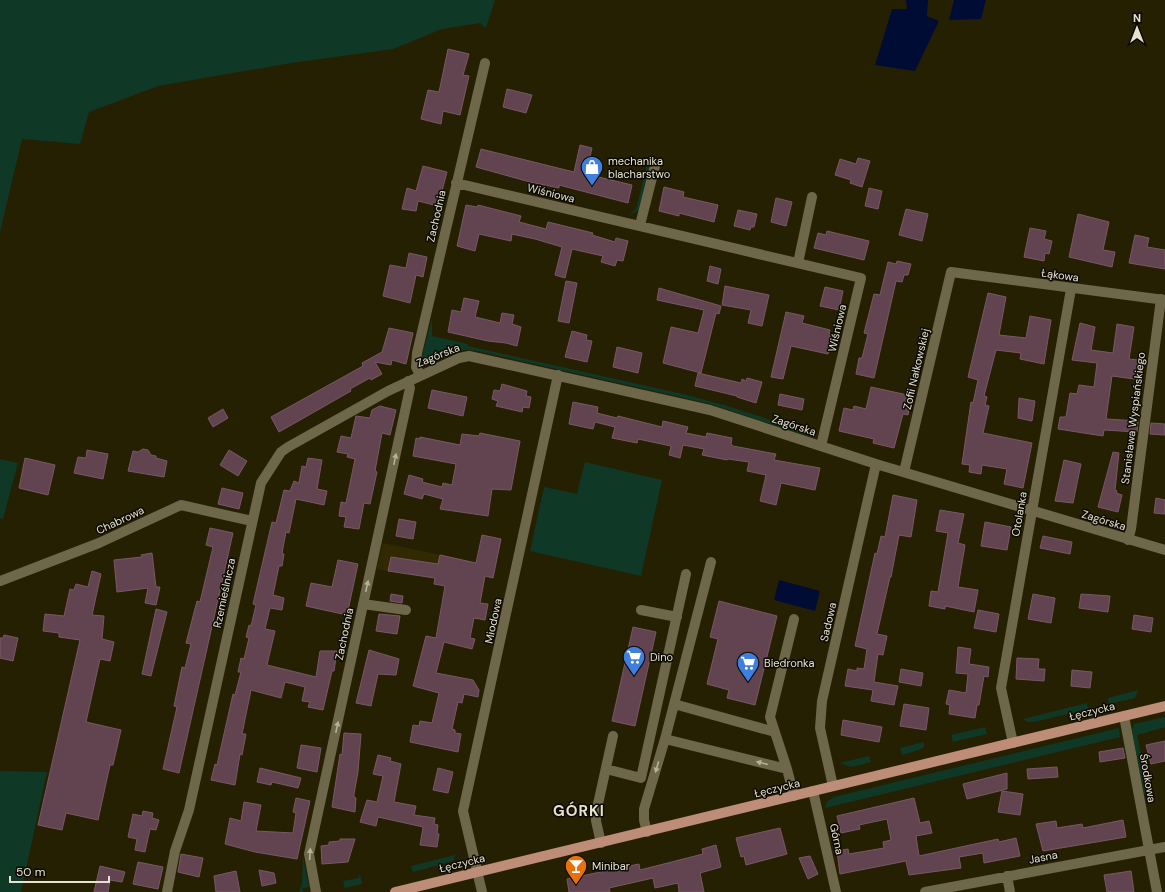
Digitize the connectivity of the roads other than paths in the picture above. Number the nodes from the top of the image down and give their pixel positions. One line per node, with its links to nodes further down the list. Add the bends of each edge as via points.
1 (485, 63): 3 (street, Zachodnia)
2 (655, 166): 5 (street)
3 (456, 183): 5 (street, Wiśniowa); 11 (street, Zachodnia, via 417,353)
4 (812, 197): 6 (street)
5 (640, 226): 6 (street, Wiśniowa)
6 (798, 263): 12 (street, Wiśniowa, via 861,278)
7 (952, 272): 8 (street, Łąkowa); 14 (street, Zofii Nałkowskiej)
8 (1072, 289): 9 (street, Łąkowa); 15 (street, Otolanka)
9 (1163, 299): 17 (street, Stanisława Wyspiańskiego)
10 (558, 375): 11 (street, Zagórska, via 470,356 459,358); 12 (street, Zagórska, via 710,410); 43 (street, Miodowa, via 463,811)
11 (414, 378): 16 (street, Rzemieślnicza, via 281,452 261,483); 22 (street, Zachodnia, one-way to 11)
12 (821, 446): 13 (street, Zagórska)
13 (876, 464): 14 (street, Zagórska); 36 (street, Sadowa, via 822,701 820,728)
14 (904, 472): 15 (street, Zagórska)
15 (1032, 511): 17 (street, Zagórska); 33 (street, Otolanka, via 1001,688)
16 (252, 521): 21 (street, Chabrowa, via 181,505 100,543); 45 (street, Rzemieślnicza, via 189,810 175,851)
17 (1128, 540): 18 (street, Zagórska)
18 (1165, 550)
19 (711, 562): 27 (street)
20 (686, 574): 25 (street)
21 (0, 581)
22 (363, 604): 23 (street); 46 (street, Zachodnia, one-way to 22, via 309,854)
23 (406, 610)
24 (641, 610): 25 (street)
25 (677, 617): 34 (street, via 641,778)
26 (794, 620): 30 (street, via 770,717)
27 (674, 704): 30 (street); 32 (street)
28 (1165, 706): 29 (main road, Łęczycka)
29 (1124, 716): 33 (main road, Łęczycka); 42 (street, Środkowa)
30 (775, 732): 35 (street)
31 (613, 736): 34 (street)
32 (665, 739): 35 (street, one-way to 32); 39 (street, one-way to 39, via 644,809)
33 (1013, 743): 36 (main road, Łęczycka)
34 (606, 770): 40 (street, via 596,813)
35 (788, 770): 38 (street)
36 (833, 786): 37 (main road, Łęczycka)
37 (813, 791): 38 (main road, Łęczycka); 49 (street, Górna)
38 (794, 796): 39 (main road, Łęczycka)
39 (647, 832): 40 (main road, Łęczycka)
40 (601, 843): 43 (main road, Łęczycka)
41 (1165, 847): 42 (street, Jasna)
42 (1149, 850): 44 (street, Jasna); 52 (street, Środkowa)
43 (477, 872): 47 (main road, Łęczycka); 48 (street, Miodowa)
44 (1007, 876): 50 (street, Jasna); 51 (street)
45 (167, 892)
46 (316, 892)
47 (395, 892)
48 (482, 892)
49 (836, 892)
50 (925, 892)
51 (1010, 892)
52 (1157, 892)

